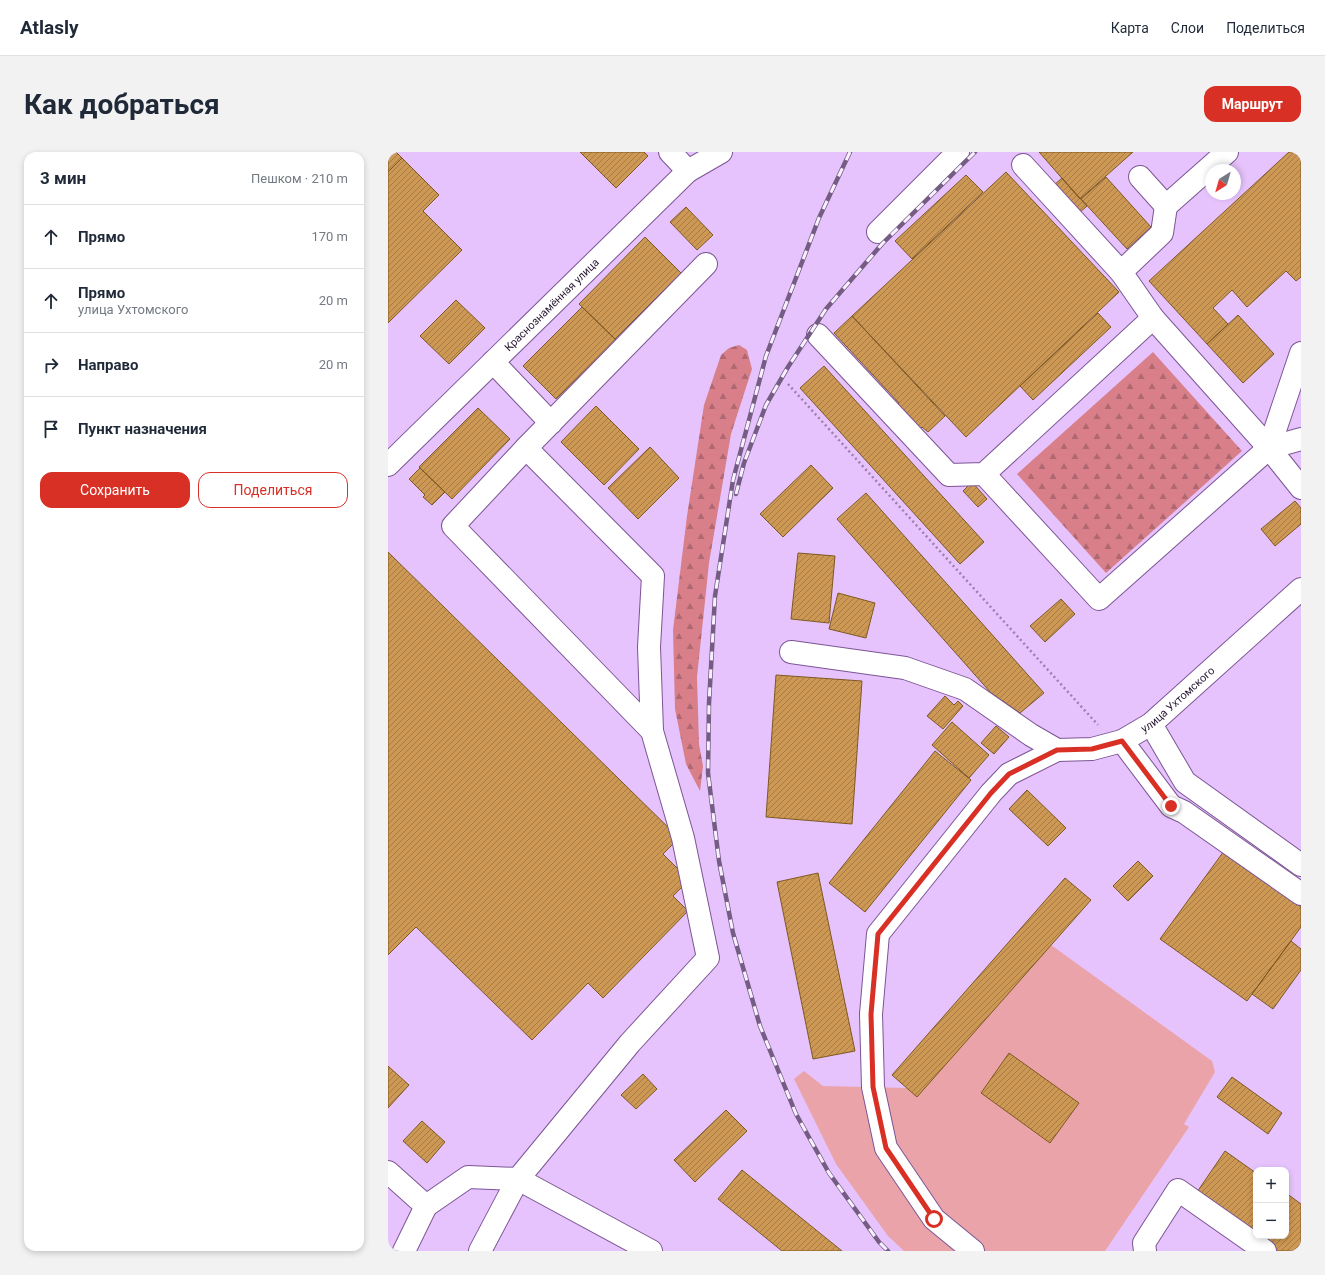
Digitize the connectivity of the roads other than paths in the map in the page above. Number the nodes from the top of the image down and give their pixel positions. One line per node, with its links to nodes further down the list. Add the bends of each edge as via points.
1 (670, 152): 6 (street)
2 (721, 152): 6 (street, Краснознамённая улица)
3 (958, 152): 9 (street)
4 (1227, 152): 8 (street)
5 (1023, 166): 11 (street)
6 (688, 171): 15 (street, Краснознамённая улица)
7 (1140, 177): 8 (street)
8 (1166, 206): 11 (street, via 1162,233)
9 (878, 232)
10 (706, 264): 16 (street)
11 (1121, 272): 12 (street)
12 (1153, 318): 19 (street); 21 (street)
13 (818, 335): 21 (street, via 949,475)
14 (1301, 353): 19 (street)
15 (493, 362): 16 (street); 20 (street, Краснознамённая улица)
16 (551, 423): 18 (street)
17 (1301, 439): 19 (street)
18 (526, 448): 26 (street, via 653,576 649,647); 26 (street, via 453,526)
19 (1269, 448): 21 (street, via 1099,599); 22 (street)
20 (388, 466)
21 (984, 474)
22 (1301, 488)
23 (1301, 588): 25 (street, улица Ухтомского)
24 (792, 652): 28 (street, via 905,668 965,689)
25 (1151, 724): 27 (street, улица Ухтомского); 29 (street, via 1185,782)
26 (652, 731): 32 (street, via 683,838 708,958 630,1043)
27 (1118, 742): 28 (street, улица Ухтомского, via 1092,749); 30 (street, via 1171,806 1184,812)
28 (1057, 750): 37 (street, via 1009,774 878,934 871,1014 873,1087 886,1148 934,1219)
29 (1301, 865)
30 (1301, 894)
31 (388, 1172): 33 (street)
32 (518, 1179): 33 (street, via 468,1177); 35 (street); 36 (street)
33 (426, 1206): 34 (street)
34 (404, 1251)
35 (480, 1251)
36 (651, 1251)
37 (973, 1251)
38 (1145, 1251): 39 (street, via 1144,1243 1178,1190)
39 (1265, 1251)

